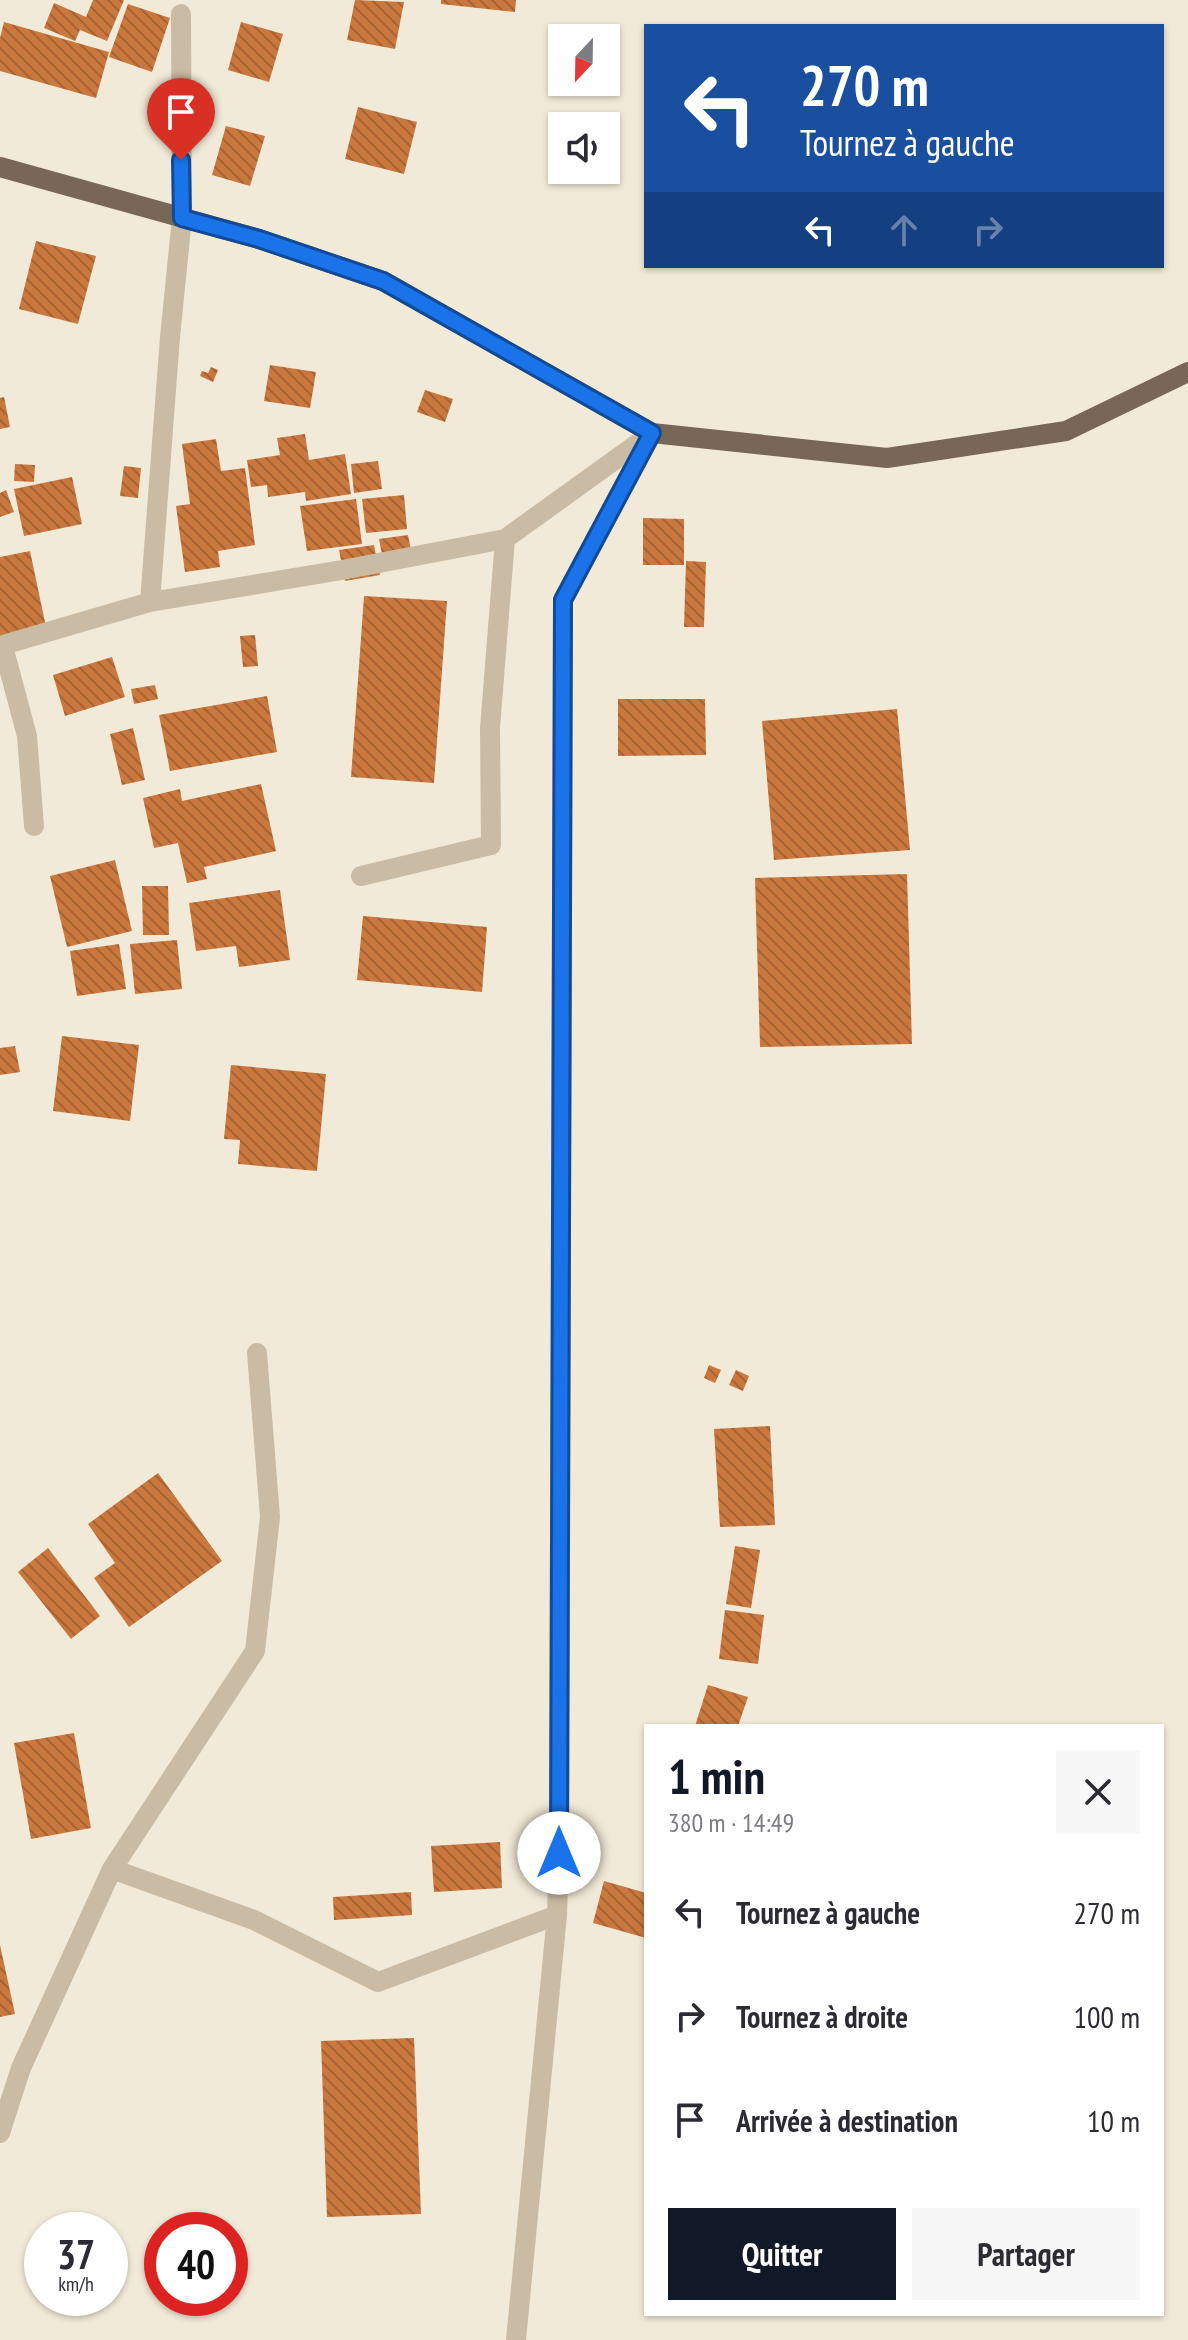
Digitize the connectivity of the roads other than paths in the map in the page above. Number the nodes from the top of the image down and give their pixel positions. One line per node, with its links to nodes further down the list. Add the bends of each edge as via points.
1 (181, 14): 3 (street)
2 (0, 167): 3 (main road)
3 (182, 218): 5 (main road, via 383,281); 7 (street)
4 (1188, 372): 5 (main road, via 1066,431 887,458)
5 (652, 433): 6 (street); 13 (street, via 563,600)
6 (505, 539): 7 (street); 10 (street, via 490,728 491,845)
7 (150, 602): 8 (street)
8 (2, 646): 9 (street, via 27,736)
9 (34, 826)
10 (361, 876)
11 (257, 1353): 12 (street, via 270,1517 255,1651)
12 (112, 1869): 13 (street, via 254,1920 378,1982); 14 (street, via 21,2068)
13 (557, 1915): 15 (street)
14 (0, 2133)
15 (516, 2340)

